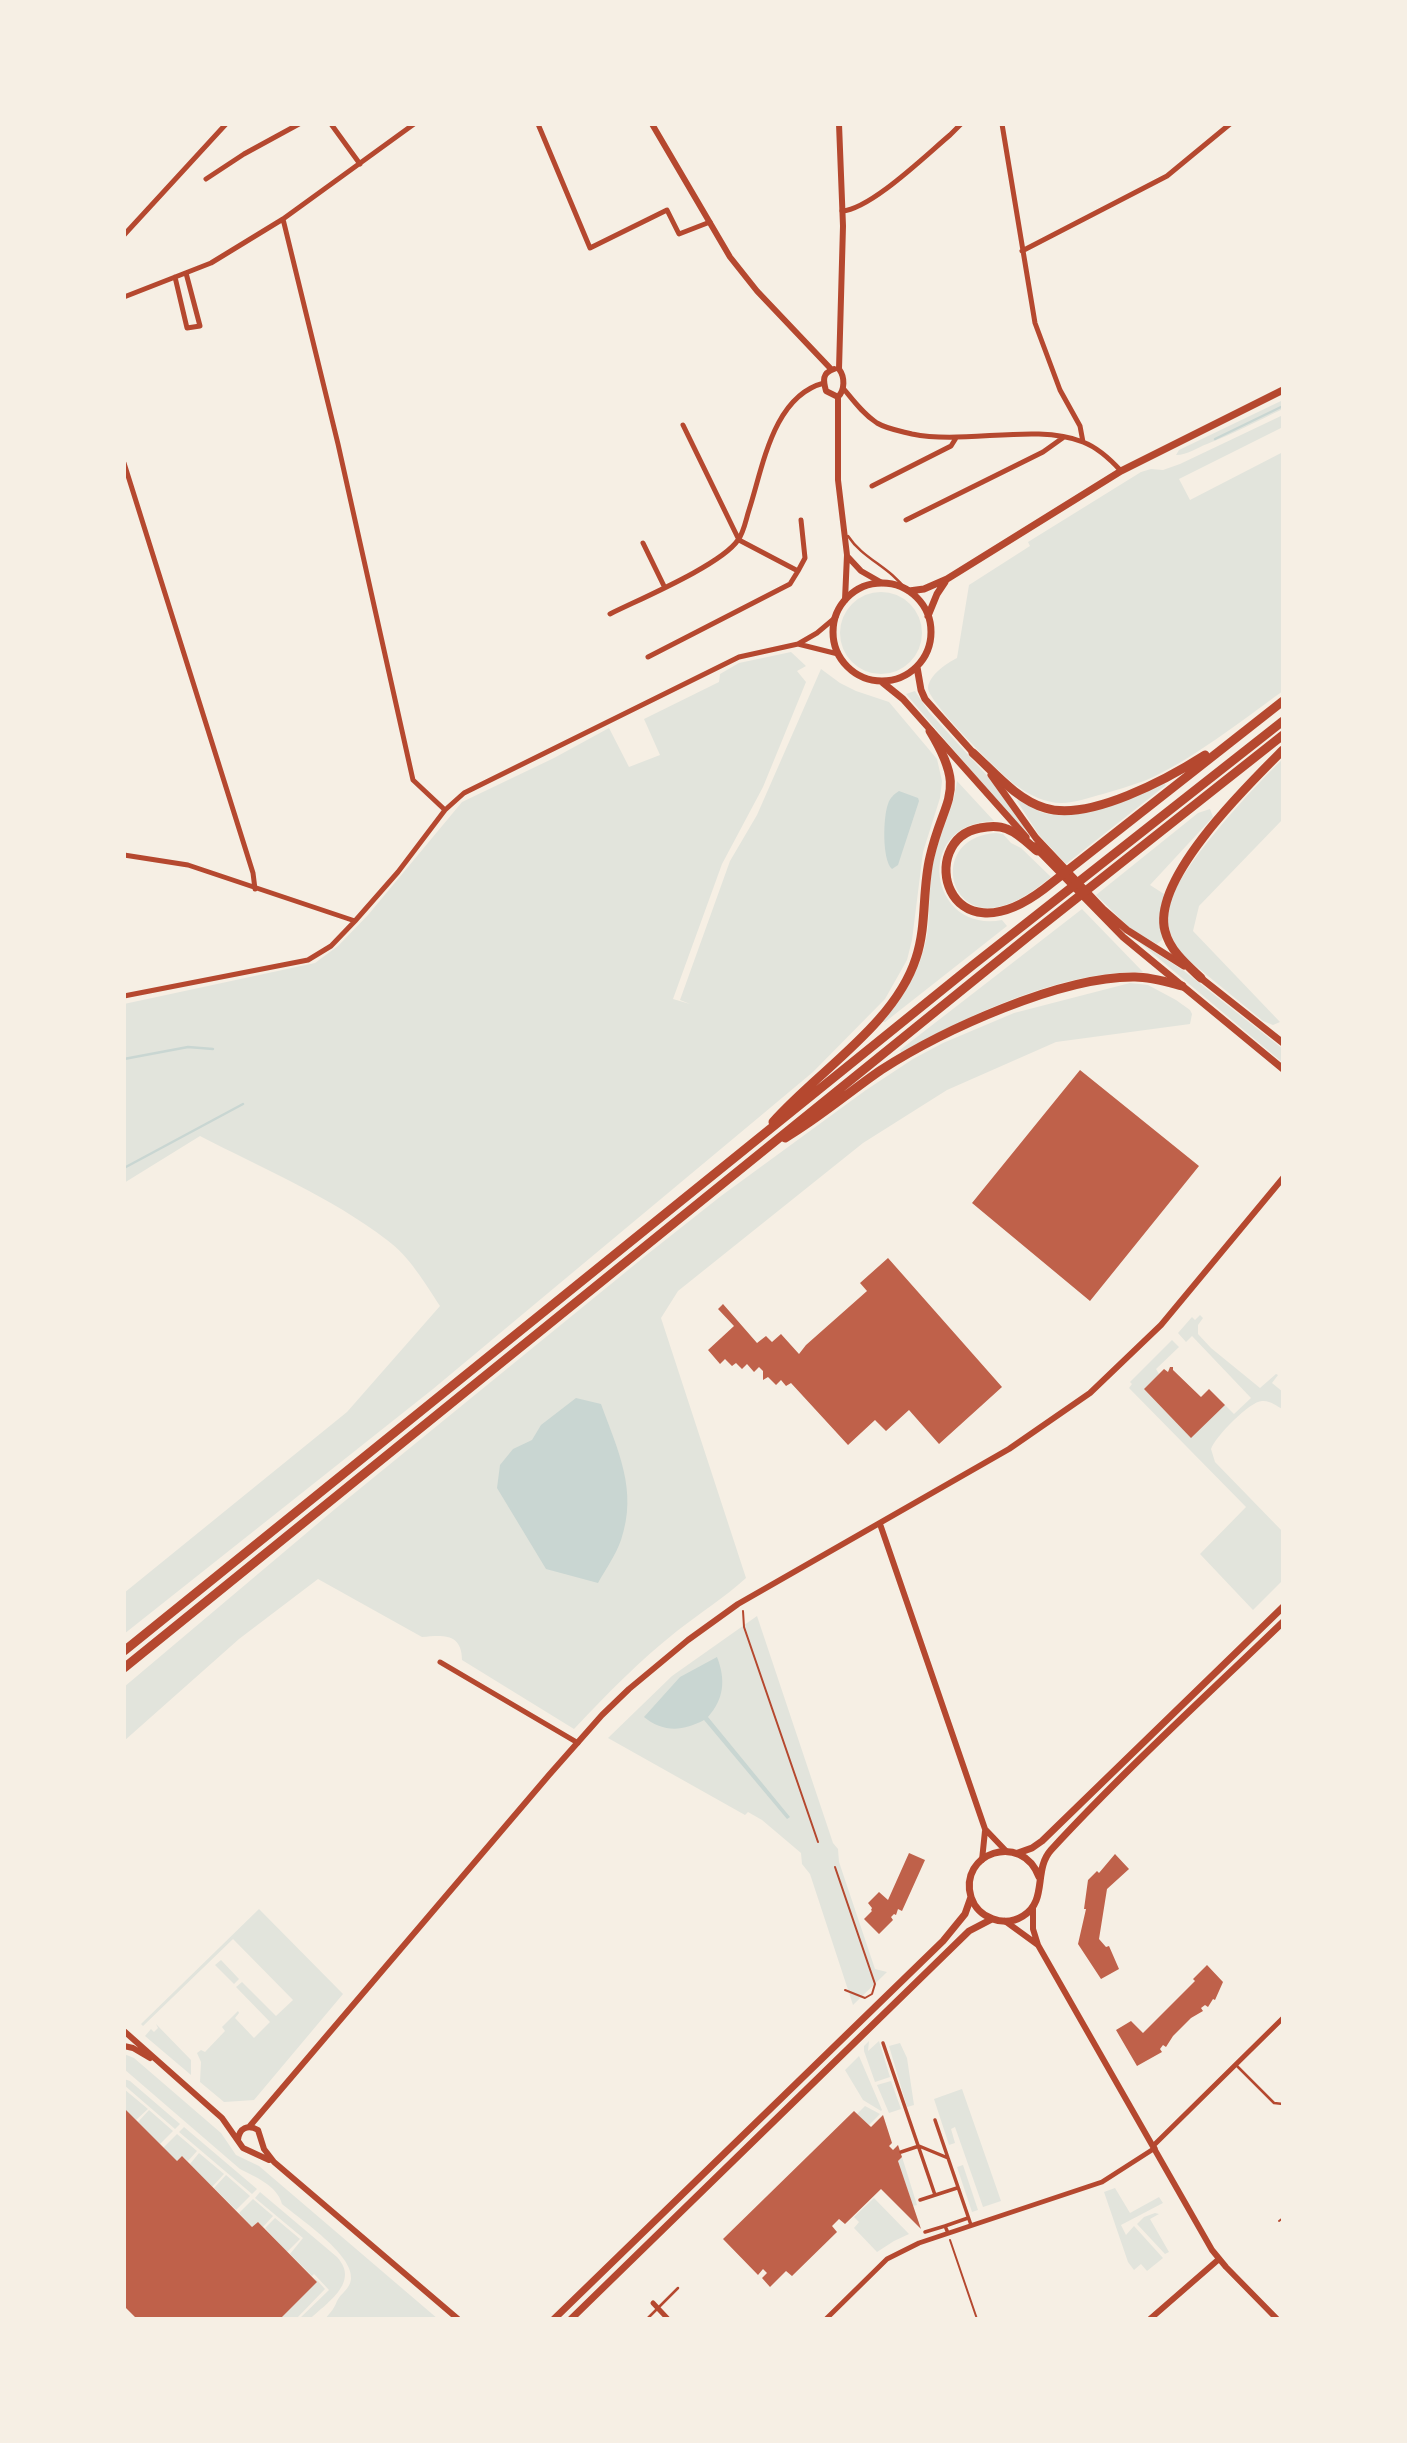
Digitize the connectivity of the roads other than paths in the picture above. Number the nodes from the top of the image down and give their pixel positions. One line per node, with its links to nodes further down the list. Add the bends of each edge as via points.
1 (226, 124): 16 (street)
2 (299, 124): 12 (street)
3 (331, 124): 11 (street)
4 (538, 124): 15 (street, via 590,248 667,210 679,234)
5 (652, 124): 15 (street)
6 (839, 124): 13 (street)
7 (961, 124): 13 (street, via 872,199)
8 (1002, 124): 17 (street)
9 (1230, 124): 17 (street, via 1167,176)
10 (413, 125): 11 (street)
11 (360, 164): 14 (street)
12 (206, 179)
13 (842, 211): 21 (street, via 843,288)
14 (283, 219): 18 (street); 60 (street, via 412,780)
15 (710, 222): 21 (street, via 757,291)
16 (124, 235)
17 (1022, 251): 29 (street, via 1035,323)
18 (186, 273): 19 (street); 19 (street, via 200,326 187,328)
19 (175, 277): 20 (street)
20 (124, 297)
21 (835, 369): 22 (street, via 824,377); 23 (street, via 843,373)
22 (824, 383): 25 (street, via 826,391); 36 (street, via 801,393 787,406 774,431)
23 (843, 388): 25 (street); 28 (street, via 877,423 926,436)
24 (1283, 390): 31 (main road)
25 (838, 397): 35 (street, via 838,480)
26 (683, 425): 36 (street)
27 (1063, 437): 28 (street); 29 (street); 34 (street, via 1043,452)
28 (956, 438): 32 (street, via 951,446)
29 (1083, 442): 31 (street)
30 (124, 463): 64 (street)
31 (1121, 471): 40 (main road)
32 (872, 486)
33 (801, 520): 39 (street, via 806,558)
34 (906, 520)
35 (844, 530): 38 (street); 43 (lane, via 859,551 894,574)
36 (739, 540): 39 (street); 42 (street, via 720,559)
37 (643, 543): 42 (street)
38 (847, 555): 41 (street); 44 (street)
39 (798, 571): 50 (street, via 790,584)
40 (947, 579): 43 (main road); 46 (main road)
41 (883, 583): 43 (main road); 44 (main road, via 862,588)
42 (664, 586): 45 (street)
43 (907, 591): 46 (main road)
44 (845, 600): 47 (main road)
45 (610, 614)
46 (928, 616): 51 (main road, via 930,643)
47 (835, 617): 48 (street); 49 (main road, via 833,636)
48 (798, 644): 49 (street); 60 (street, via 739,657 464,793)
49 (838, 654): 52 (main road, via 853,672)
50 (648, 657)
51 (917, 667): 52 (main road, via 900,678); 59 (main road, via 923,696)
52 (882, 681): 56 (main road)
53 (1283, 701): 55 (highway)
54 (1283, 721): 72 (highway)
55 (1245, 730): 59 (highway, via 1152,785 1072,810 1053,810 1032,802); 61 (highway, via 1021,904 1001,913 975,912 960,903 949,888 948,857 962,835 974,829 1007,829)
56 (930, 732): 61 (main road); 72 (highway, via 948,766 951,783 928,866 914,963 879,1018)
57 (1283, 734): 73 (highway)
58 (1283, 750): 67 (highway, via 1219,819 1169,889 1163,912 1165,930 1177,954)
59 (973, 753): 63 (main road)
60 (445, 810): 66 (street)
61 (1038, 850): 63 (main road)
62 (124, 855): 64 (street, via 188,866)
63 (1056, 864): 65 (main road)
64 (255, 889): 66 (street)
65 (1101, 911): 67 (main road); 68 (main road, via 1136,949)
66 (355, 921): 69 (street, via 331,946 308,960)
67 (1201, 978): 70 (main road)
68 (1182, 986): 71 (main road); 73 (highway, via 1137,977 1093,982 986,1016 896,1061)
69 (124, 996)
70 (1283, 1043)
71 (1283, 1069)
72 (755, 1141): 78 (highway)
73 (757, 1155): 80 (highway)
74 (1283, 1178): 75 (street, via 1161,1325 1090,1393 1009,1449)
75 (880, 1524): 81 (street, via 718,1618 659,1662); 82 (street)
76 (1283, 1607): 84 (main road, via 1042,1841)
77 (1283, 1622): 86 (main road, via 1083,1815 1048,1854)
78 (124, 1651)
79 (440, 1662): 81 (street)
80 (124, 1668)
81 (578, 1743): 99 (street)
82 (985, 1829): 83 (street); 85 (street)
83 (1006, 1851): 84 (main road); 85 (main road)
84 (1018, 1853): 86 (main road, via 1031,1862)
85 (982, 1860): 87 (main road, via 971,1876)
86 (1039, 1877): 88 (main road, via 1040,1893)
87 (971, 1897): 89 (main road); 123 (main road, via 965,1914 943,1941)
88 (1033, 1908): 90 (main road, via 1023,1917); 91 (street)
89 (992, 1919): 90 (main road); 124 (main road, via 969,1931)
90 (1005, 1922): 91 (street)
91 (1038, 1945): 106 (street)
92 (1283, 2018): 96 (street)
93 (124, 2031): 97 (street)
94 (883, 2043): 105 (street)
95 (124, 2046): 97 (street)
96 (1236, 2065): 98 (lane, via 1274,2103); 106 (street)
97 (166, 2069): 100 (street)
98 (1283, 2104)
99 (267, 2107): 102 (street); 103 (street)
100 (222, 2118): 102 (street); 104 (street)
101 (935, 2120): 109 (street)
102 (247, 2128): 103 (street, via 256,2128); 104 (street)
103 (261, 2136): 107 (street, via 258,2147); 110 (street)
104 (238, 2140): 107 (street)
105 (919, 2146): 108 (street); 109 (street); 112 (street)
106 (1155, 2146): 115 (street, via 1102,2182); 119 (street)
107 (249, 2151): 110 (street)
108 (901, 2152)
109 (948, 2158): 111 (street)
110 (274, 2162): 122 (street)
111 (958, 2187): 112 (street); 114 (street)
112 (935, 2195): 113 (street)
113 (920, 2200)
114 (968, 2218): 115 (street); 116 (street)
115 (971, 2225): 118 (street)
116 (946, 2226): 117 (street); 118 (street)
117 (925, 2232)
118 (948, 2233): 127 (street, via 891,2256)
119 (1219, 2259): 128 (street); 129 (street)
120 (678, 2288): 121 (lane)
121 (655, 2306): 125 (lane); 126 (street)
122 (458, 2319)
123 (555, 2319)
124 (571, 2319)
125 (647, 2319)
126 (668, 2319)
127 (826, 2319)
128 (1150, 2319)
129 (1277, 2319)

